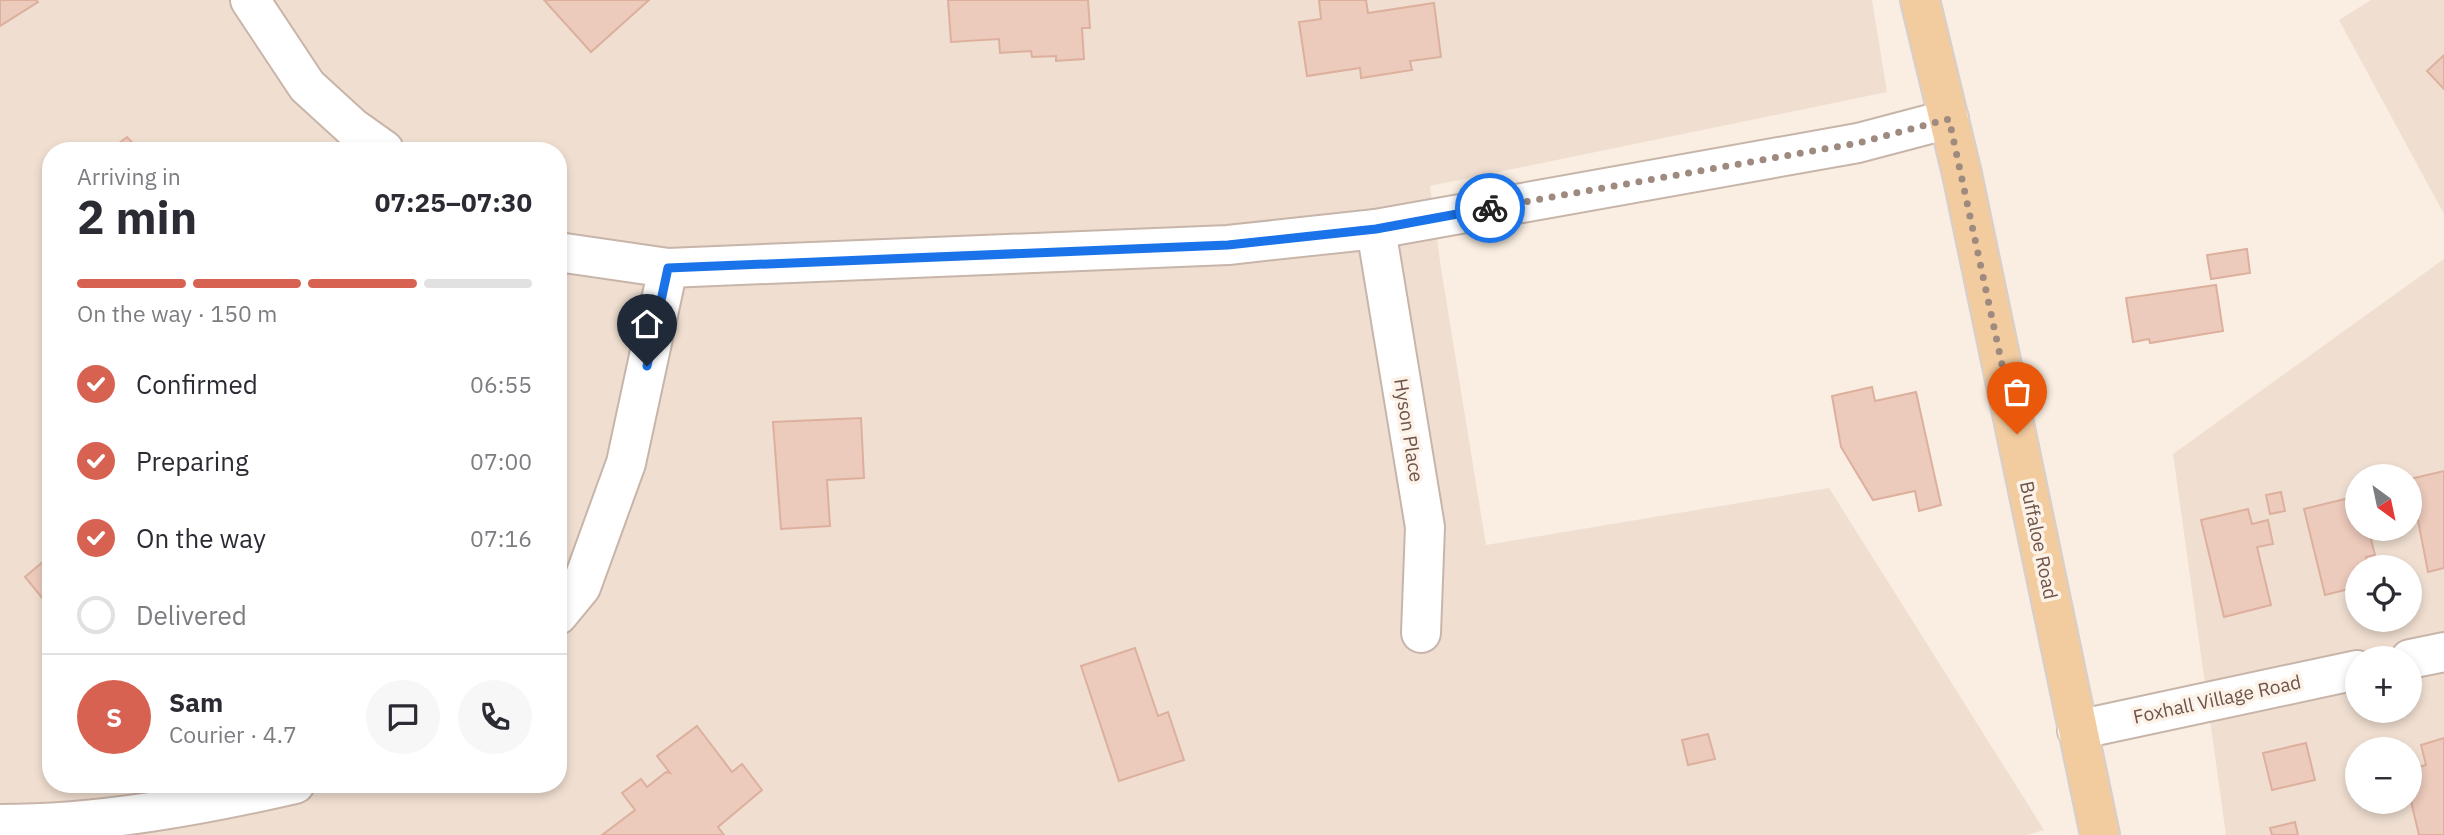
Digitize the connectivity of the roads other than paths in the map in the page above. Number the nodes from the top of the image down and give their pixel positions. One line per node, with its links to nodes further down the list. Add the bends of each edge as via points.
1 (250, 0): 4 (street, via 307,86)
2 (1920, 0): 3 (main road, Buffaloe Road)
3 (1949, 119): 5 (street, via 1858,143); 13 (main road, Buffaloe Road)
4 (373, 142)
5 (1376, 229): 7 (street, via 1228,245); 9 (street, Hyson Place, via 1425,527)
6 (567, 253): 7 (street)
7 (668, 268): 8 (street, via 626,463 581,587)
8 (567, 604)
9 (1421, 633)
10 (2444, 652): 11 (street)
11 (2422, 657)
12 (2345, 673): 13 (street, Foxhall Village Road)
13 (2077, 730): 16 (main road, Buffaloe Road)
14 (257, 793): 15 (street, via 61,824)
15 (0, 824)
16 (2100, 835)

